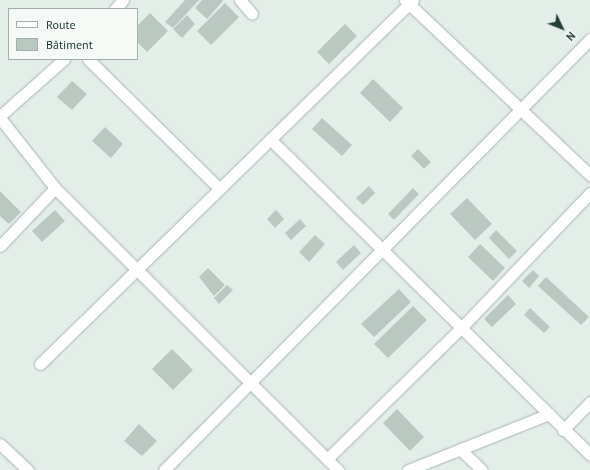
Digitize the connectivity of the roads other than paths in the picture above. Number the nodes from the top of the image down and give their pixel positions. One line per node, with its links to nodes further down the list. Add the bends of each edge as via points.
1 (124, 0): 4 (street)
2 (240, 0): 5 (street)
3 (409, 1): 9 (street); 11 (street)
4 (116, 8)
5 (252, 14)
6 (590, 39): 9 (street)
7 (63, 60): 10 (street)
8 (89, 60): 14 (street)
9 (522, 109): 12 (street); 17 (street)
10 (0, 117): 13 (street)
11 (270, 139): 14 (street); 17 (street)
12 (590, 174)
13 (55, 188): 16 (street); 18 (street)
14 (220, 189): 18 (street)
15 (590, 193): 19 (street)
16 (0, 246)
17 (382, 250): 19 (street); 21 (street)
18 (136, 269): 20 (street); 21 (street)
19 (461, 328): 23 (street); 28 (street)
20 (40, 364)
21 (250, 383): 28 (street); 30 (street)
22 (590, 402): 24 (street)
23 (549, 414): 24 (street); 26 (street)
24 (564, 430): 27 (street)
25 (0, 444): 29 (street)
26 (460, 449): 32 (street); 33 (street)
27 (590, 455)
28 (327, 459): 31 (street)
29 (28, 470)
30 (164, 470)
31 (338, 470)
32 (408, 470)
33 (482, 470)

